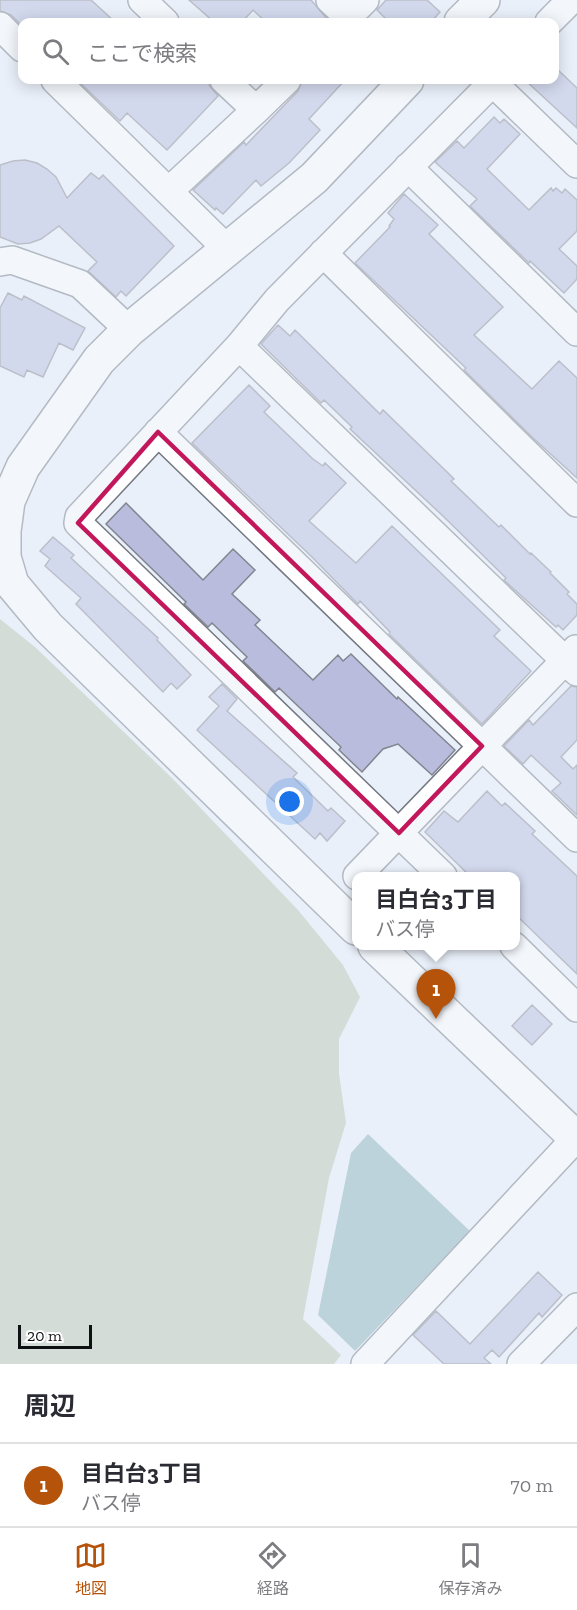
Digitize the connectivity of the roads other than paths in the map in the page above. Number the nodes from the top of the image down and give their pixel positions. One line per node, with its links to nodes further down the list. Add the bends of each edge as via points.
1 (142, 0): 4 (street)
2 (483, 0): 5 (street)
3 (571, 0): 6 (street)
4 (161, 18)
5 (465, 18)
6 (553, 18)
7 (0, 26): 8 (street)
8 (18, 44)
9 (59, 84): 18 (street)
10 (228, 84): 15 (street)
11 (283, 84): 15 (street)
12 (403, 84): 19 (street, via 314,178)
13 (490, 84): 17 (street)
14 (496, 84): 16 (street)
15 (256, 111): 18 (street)
16 (577, 164)
17 (408, 167): 20 (street); 23 (street)
18 (169, 191): 19 (street)
19 (228, 250): 22 (street)
20 (322, 253): 24 (street); 26 (street)
21 (0, 262): 22 (street, via 12,260 80,284)
22 (129, 330): 34 (street, via 99,360 22,467 8,501 4,531 4,557 12,584 48,627)
23 (577, 332)
24 (239, 346): 25 (street); 27 (street)
25 (158, 432): 28 (street); 29 (street, via 78,523)
26 (577, 503)
27 (573, 660): 28 (street)
28 (482, 746): 29 (street); 30 (street)
29 (399, 833): 31 (street); 32 (street)
30 (577, 838)
31 (362, 872)
32 (439, 872)
33 (352, 882): 34 (street)
34 (331, 904): 35 (street)
35 (352, 923)
36 (380, 950): 39 (street)
37 (519, 950): 38 (street)
38 (577, 1008)
39 (577, 1139): 41 (street)
40 (577, 1307): 42 (street)
41 (365, 1364)
42 (521, 1364)

